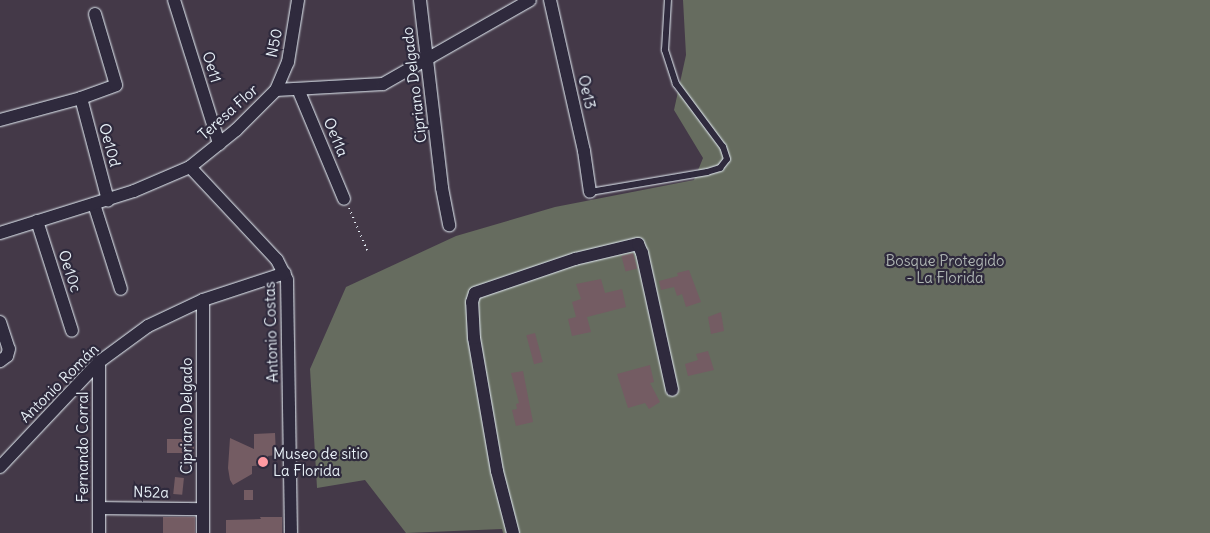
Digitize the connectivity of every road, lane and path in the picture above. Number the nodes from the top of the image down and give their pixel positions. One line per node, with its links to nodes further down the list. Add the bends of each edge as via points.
1 (174, 0): 13 (street, Oe11)
2 (298, 0): 10 (street, N50, via 288,62)
3 (420, 0): 8 (street, Cipriano Delgado)
4 (530, 0): 8 (street, Teresa Flor)
5 (550, 0): 15 (street, Oe13)
6 (668, 0): 15 (lane, via 665,50 676,84 723,147 728,159 720,168 707,172)
7 (95, 14): 11 (street, via 116,85)
8 (427, 57): 9 (street, Teresa Flor, via 383,84); 20 (street, Cipriano Delgado)
9 (298, 89): 10 (street, Teresa Flor); 16 (street, Oe11a)
10 (276, 90): 13 (street, Teresa Flor)
11 (81, 98): 12 (street); 17 (street, Oe10d)
12 (0, 120)
13 (219, 144): 14 (street, Teresa Flor)
14 (190, 167): 17 (street, Teresa Flor); 23 (street, Antonio Costas, via 277,260)
15 (590, 192)
16 (344, 198): 22 (path)
17 (108, 200): 18 (street, Teresa Flor)
18 (94, 204): 19 (street, Teresa Flor); 24 (street)
19 (37, 221): 21 (street, Teresa Flor); 27 (street, Oe10c)
20 (449, 225)
21 (0, 232)
22 (367, 250)
23 (285, 273): 25 (street, Antonio Román); 36 (street, Antonio Costas, via 288,292)
24 (121, 288)
25 (204, 300): 29 (street, Antonio Román, via 148,326); 33 (street, Cipriano Delgado)
26 (0, 322): 28 (street, via 9,349 7,356)
27 (72, 331)
28 (0, 361)
29 (99, 362): 31 (street, Antonio Román); 32 (street, Fernando Corral)
30 (672, 390): 37 (street, via 638,244 575,259 475,293 472,302 474,338 497,471)
31 (0, 466)
32 (99, 508): 33 (street, N52a); 34 (street, Fernando Corral)
33 (203, 509): 35 (street, Cipriano Delgado)
34 (99, 533)
35 (203, 533)
36 (291, 533)
37 (513, 533)

